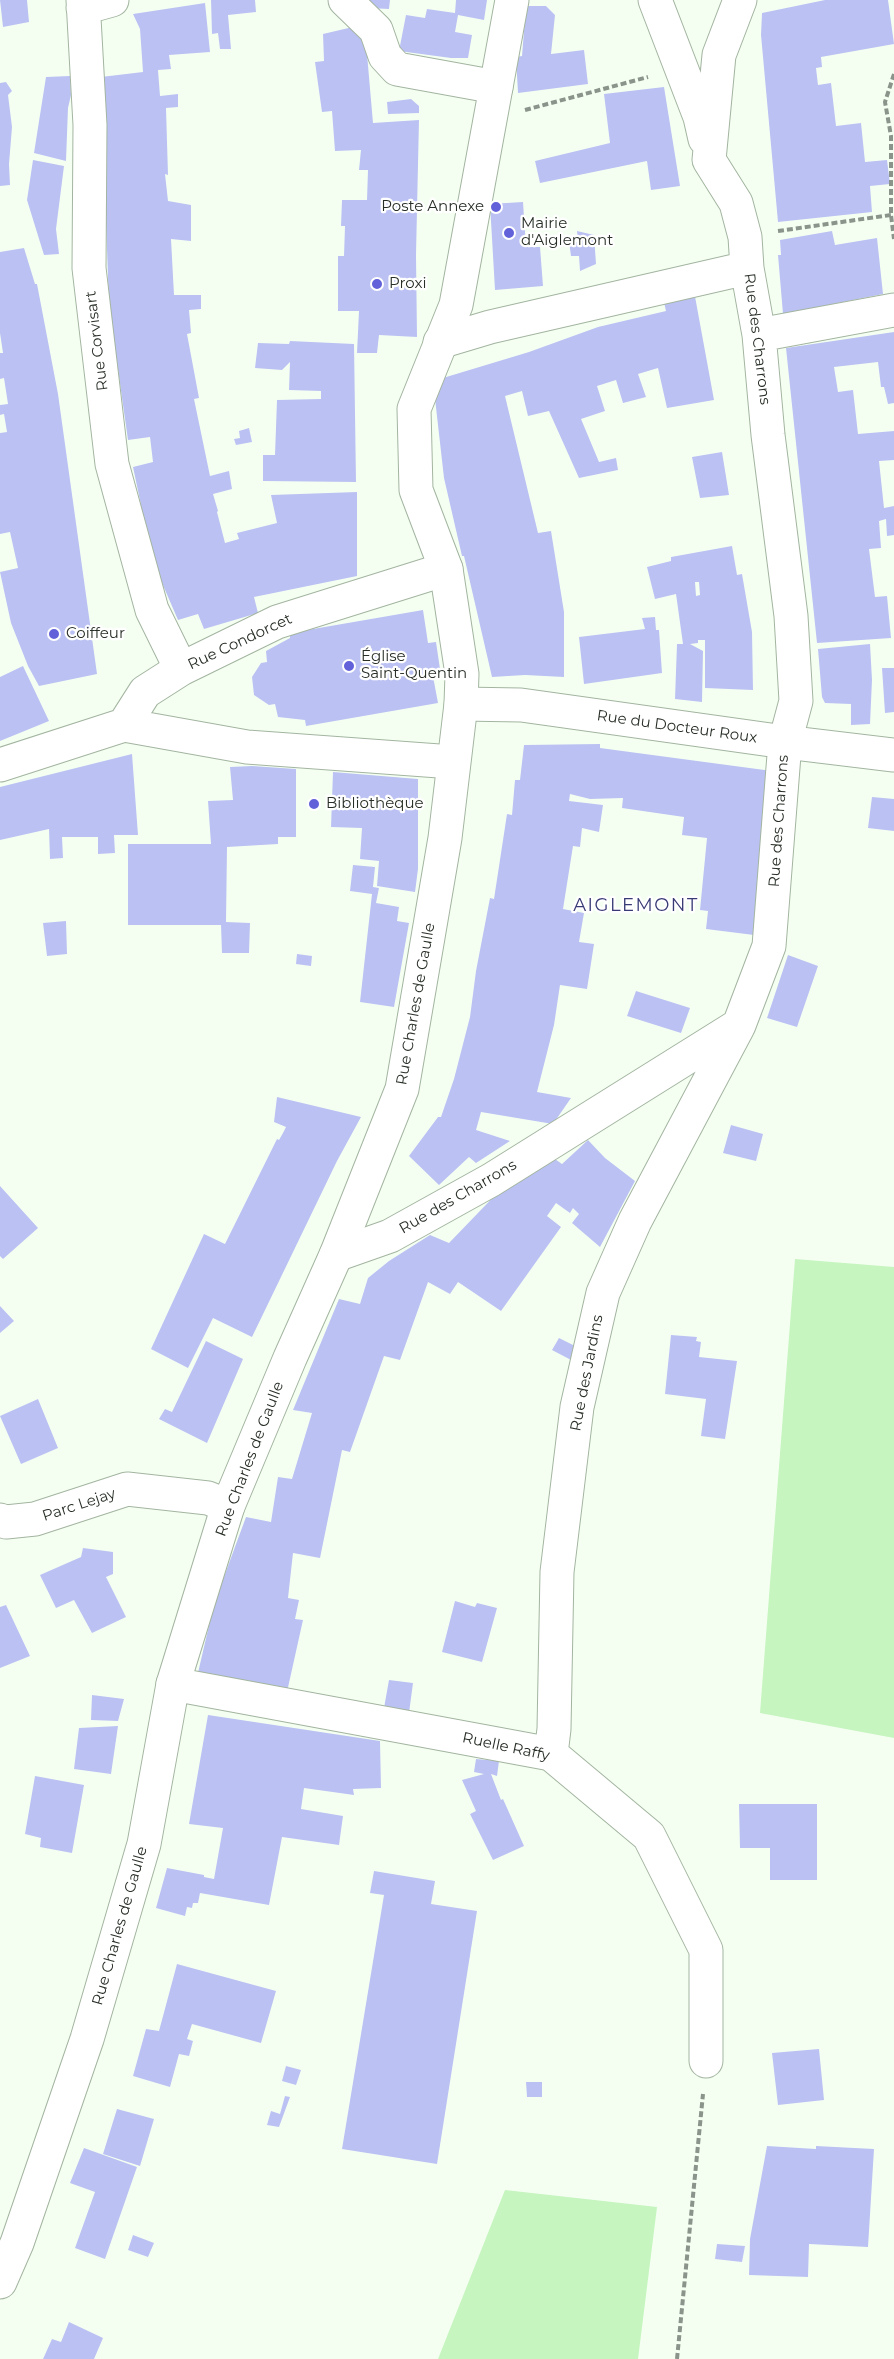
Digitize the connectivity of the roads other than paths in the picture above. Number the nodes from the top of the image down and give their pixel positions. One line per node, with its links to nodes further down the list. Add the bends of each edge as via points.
1 (345, 0): 6 (street, via 376,30 385,56 397,69)
2 (512, 0): 6 (street, Rue Charles de Gaulle)
3 (655, 0): 7 (street, Rue des Charrons, via 700,117)
4 (740, 0): 7 (street, via 719,55)
5 (93, 3): 13 (street, Rue Corvisart, via 88,268 112,464 152,610)
6 (494, 100): 11 (street, Rue Charles de Gaulle, via 456,305)
7 (709, 160): 8 (street, Rue des Charrons, via 736,203)
8 (746, 252): 10 (street, Rue des Charrons); 11 (street)
9 (894, 310): 10 (street)
10 (759, 335): 16 (street, Rue des Charrons, via 792,616 796,701)
11 (440, 342): 12 (street, Rue Charles de Gaulle, via 414,409 416,490)
12 (446, 568): 13 (street, Rue Condorcet, via 277,622); 14 (street, Rue Charles de Gaulle, via 462,674)
13 (181, 669): 15 (street, Rue Condorcet, via 145,692)
14 (461, 704): 16 (street, Rue du Docteur Roux, via 521,705); 18 (street, Rue Charles de Gaulle)
15 (124, 725): 18 (street, via 247,747); 19 (street)
16 (785, 742): 17 (street, Rue du Docteur Roux); 20 (street, Rue des Charrons, via 769,946)
17 (894, 754)
18 (453, 762): 21 (street, Rue Charles de Gaulle, via 445,838 402,1089)
19 (0, 765)
20 (740, 1025): 21 (street, Rue des Charrons, via 491,1180 390,1236); 25 (street, Rue des Jardins, via 635,1221 603,1293 577,1407 557,1572)
21 (336, 1255): 22 (street, Rue Charles de Gaulle)
22 (228, 1506): 23 (street, Parc Lejay, via 208,1498 127,1489 35,1519); 24 (street, Rue Charles de Gaulle)
23 (0, 1520)
24 (173, 1684): 25 (street, Ruelle Raffy); 27 (street, Rue Charles de Gaulle, via 144,1844 87,2039)
25 (551, 1754): 26 (street, Ruelle Raffy, via 649,1836 706,1950)
26 (706, 2061)
27 (0, 2282)

